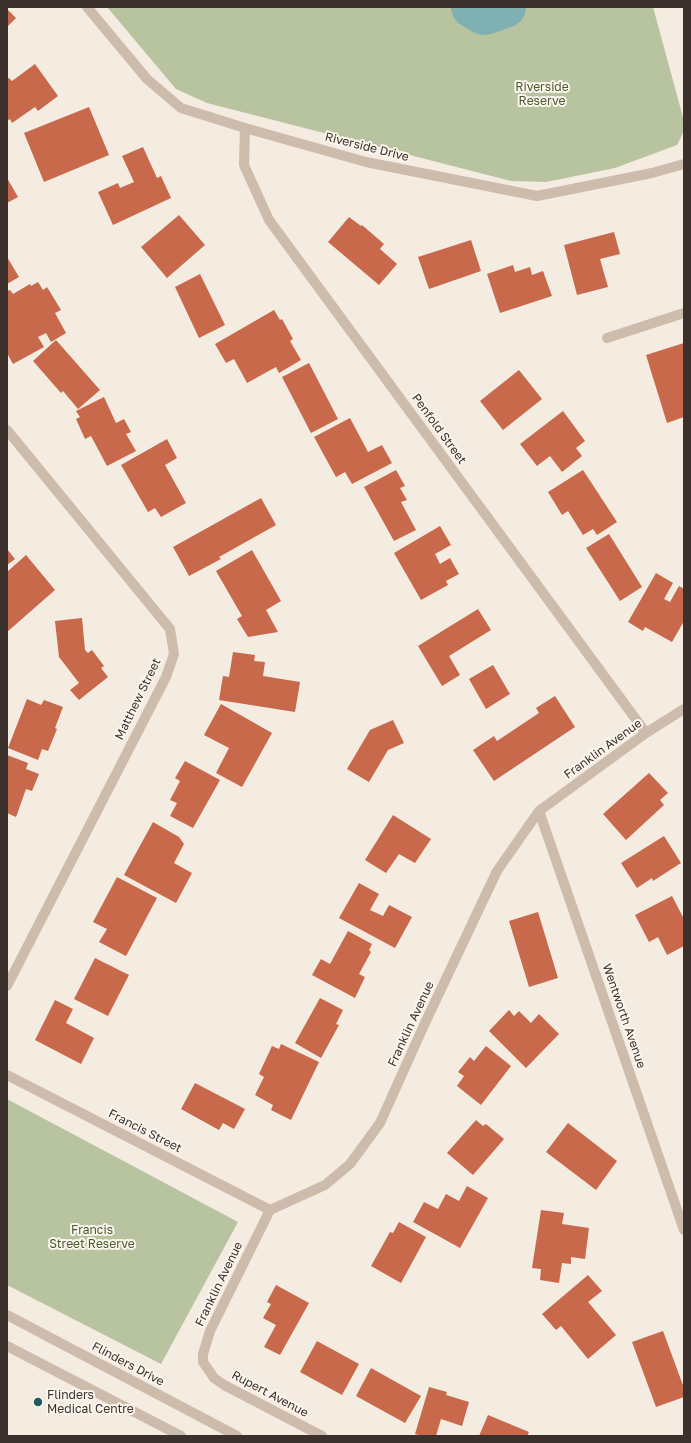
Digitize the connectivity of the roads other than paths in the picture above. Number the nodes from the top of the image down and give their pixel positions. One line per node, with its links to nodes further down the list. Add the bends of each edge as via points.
1 (87, 7): 2 (street, Riverside Drive, via 147,79 181,108)
2 (244, 128): 3 (street, Riverside Drive, via 366,162 537,196); 8 (street, Penfold Street, via 244,165 269,220)
3 (684, 164)
4 (684, 313): 5 (street)
5 (606, 338)
6 (7, 430): 10 (street, Matthew Street, via 170,629 174,654 166,677)
7 (684, 709): 8 (street, Franklin Avenue)
8 (646, 733): 9 (street, Franklin Avenue)
9 (539, 811): 12 (street, Franklin Avenue, via 496,871 380,1123 350,1164 325,1185); 13 (street, Wentworth Avenue)
10 (7, 986)
11 (7, 1075): 12 (street, Francis Street)
12 (270, 1210): 16 (street, Franklin Avenue, via 206,1341 203,1362)
13 (684, 1230)
14 (7, 1315): 18 (street, Flinders Drive)
15 (7, 1346): 17 (street)
16 (208, 1371): 19 (street, Rupert Avenue, via 224,1385)
17 (181, 1436)
18 (237, 1436)
19 (322, 1436)

